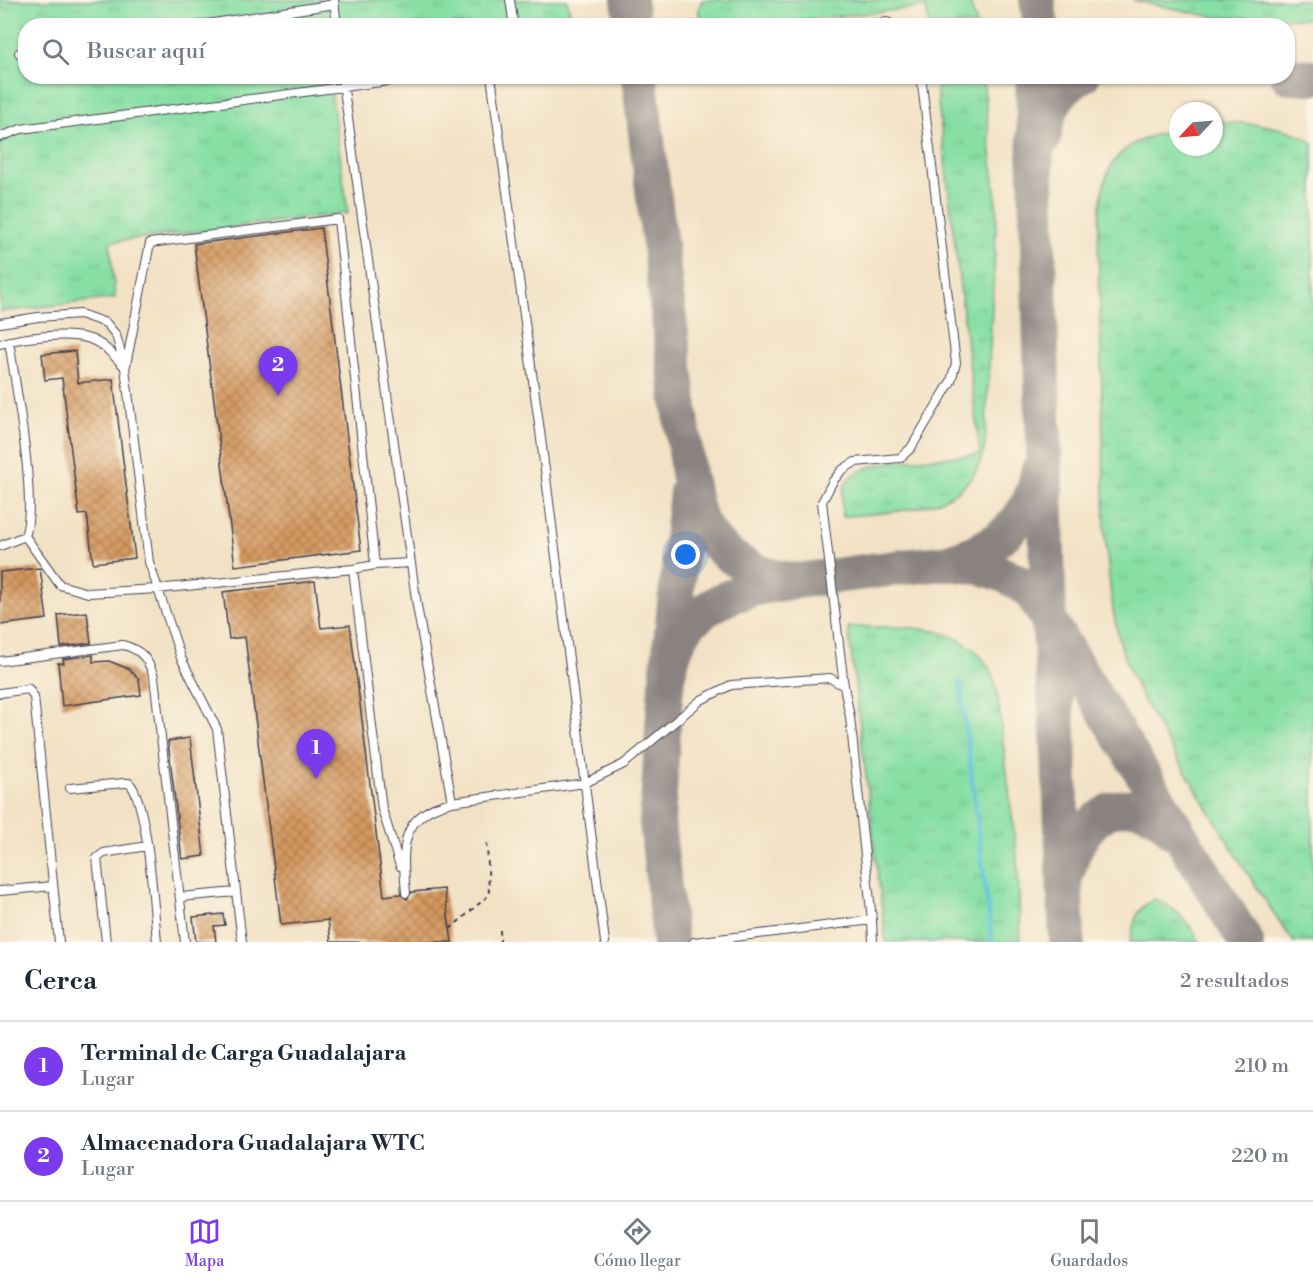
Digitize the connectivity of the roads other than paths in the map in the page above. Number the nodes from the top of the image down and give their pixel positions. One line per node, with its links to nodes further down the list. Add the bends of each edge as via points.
1 (510, 0): 5 (lane)
2 (335, 2): 3 (lane); 4 (lane)
3 (241, 18)
4 (336, 18)
5 (513, 18)
6 (343, 84): 10 (lane)
7 (367, 84): 10 (lane)
8 (492, 84): 24 (lane)
9 (922, 84): 22 (lane, via 956,363 951,381 911,448 900,458 855,462 842,470 822,502)
10 (344, 87): 11 (lane, via 21,129); 17 (lane)
11 (0, 137)
12 (0, 323): 14 (lane, via 38,316 95,317 116,335)
13 (4, 343): 14 (lane, via 77,336 107,348); 15 (lane, via 20,412 30,513)
14 (125, 368): 18 (lane, via 150,243 338,219); 20 (lane, via 149,562)
15 (25, 536): 16 (lane); 20 (lane, via 60,585 73,591)
16 (0, 546)
17 (411, 563): 18 (lane); 26 (lane)
18 (375, 565): 19 (lane)
19 (353, 569): 20 (lane); 26 (lane, via 382,809 406,893 403,862 411,824 428,809)
20 (157, 589): 30 (lane, via 186,672 217,729)
21 (0, 661): 31 (lane, via 123,645 137,649 146,658 154,677)
22 (844, 686): 24 (lane, via 830,678 732,685 701,700 624,764); 32 (lane)
23 (0, 693): 28 (lane, via 29,689 34,697)
24 (585, 783): 26 (lane); 38 (lane)
25 (70, 788): 27 (lane, via 129,783 138,796)
26 (452, 802)
27 (147, 846): 34 (lane, via 104,853 98,858); 35 (lane)
28 (53, 886): 29 (lane); 33 (lane)
29 (0, 891)
30 (236, 892): 31 (lane); 37 (lane)
31 (180, 897): 36 (lane)
32 (872, 920): 39 (lane); 40 (lane)
33 (59, 942)
34 (106, 942)
35 (157, 942)
36 (185, 942)
37 (242, 942)
38 (605, 942)
39 (694, 942)
40 (873, 942)

